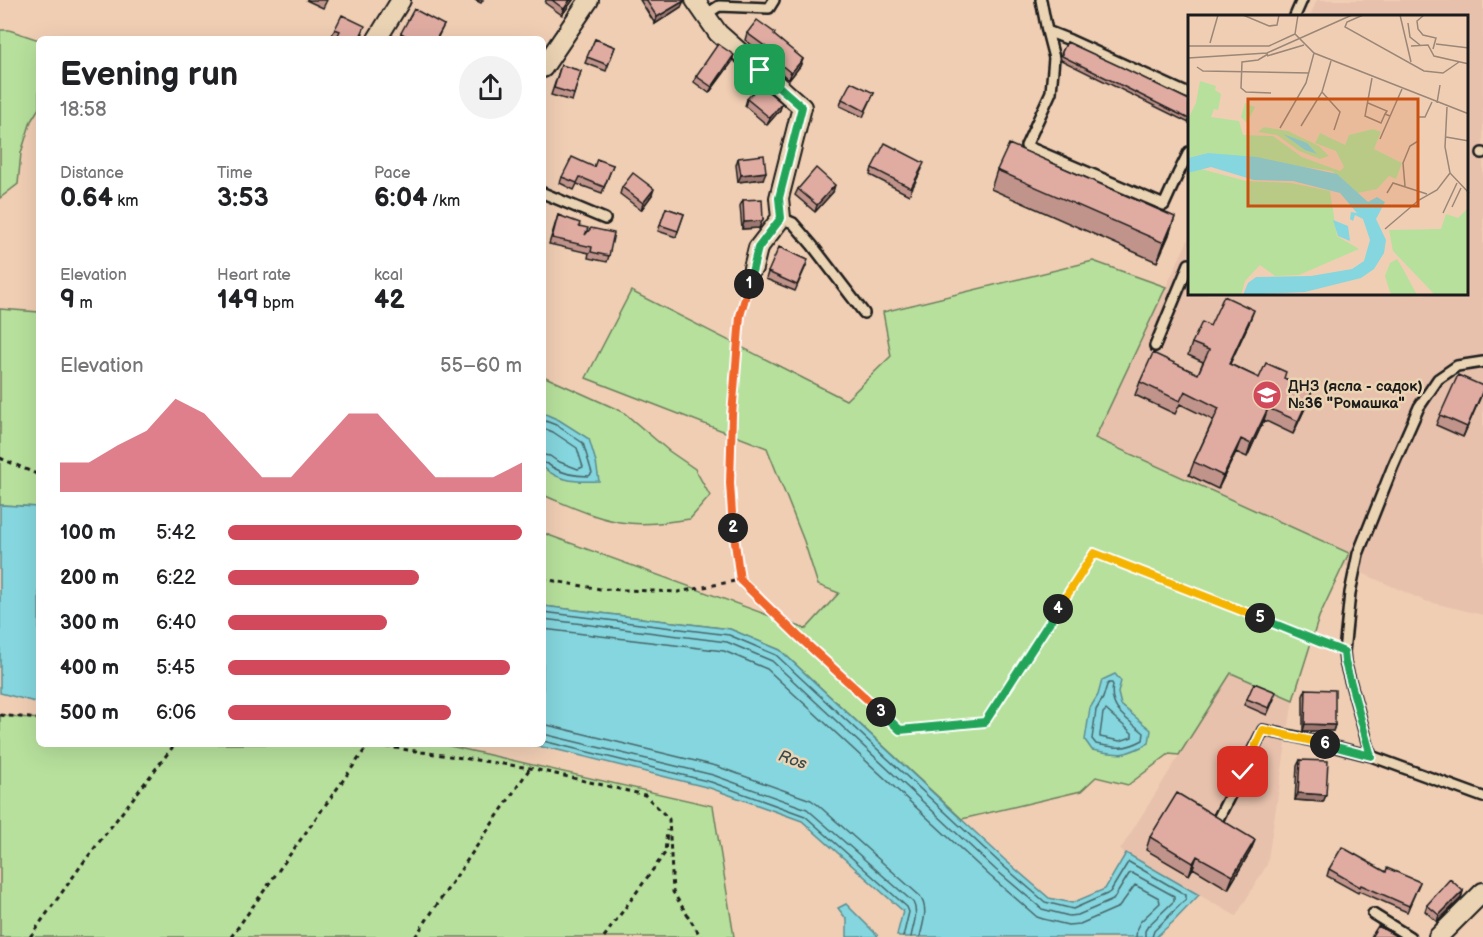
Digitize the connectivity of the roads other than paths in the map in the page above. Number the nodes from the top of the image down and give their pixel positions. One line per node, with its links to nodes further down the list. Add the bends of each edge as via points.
1 (401, 0): 9 (street)
2 (589, 0): 10 (street)
3 (774, 0): 6 (lane, via 769,8)
4 (1041, 0): 8 (lane)
5 (1302, 0): 7 (lane)
6 (700, 8): 14 (street, via 718,33 802,107 779,198)
7 (1295, 15)
8 (1047, 31): 11 (lane); 12 (lane, via 1054,58 1051,92 1026,146 1164,205)
9 (379, 36)
10 (546, 64)
11 (1188, 94)
12 (1188, 154)
13 (546, 194): 15 (lane)
14 (781, 218): 17 (street, via 758,248); 18 (lane, via 793,223)
15 (604, 219)
16 (1188, 266): 19 (lane)
17 (753, 268)
18 (864, 313)
19 (1155, 346)
20 (1483, 362): 21 (lane, via 1457,366 1438,379 1419,407 1358,554 1344,652)
21 (1371, 756): 22 (lane); 23 (lane, via 1263,730)
22 (1483, 796)
23 (1217, 821)
24 (1483, 892): 27 (street)
25 (1373, 914): 26 (lane)
26 (1410, 937)
27 (1438, 937)

